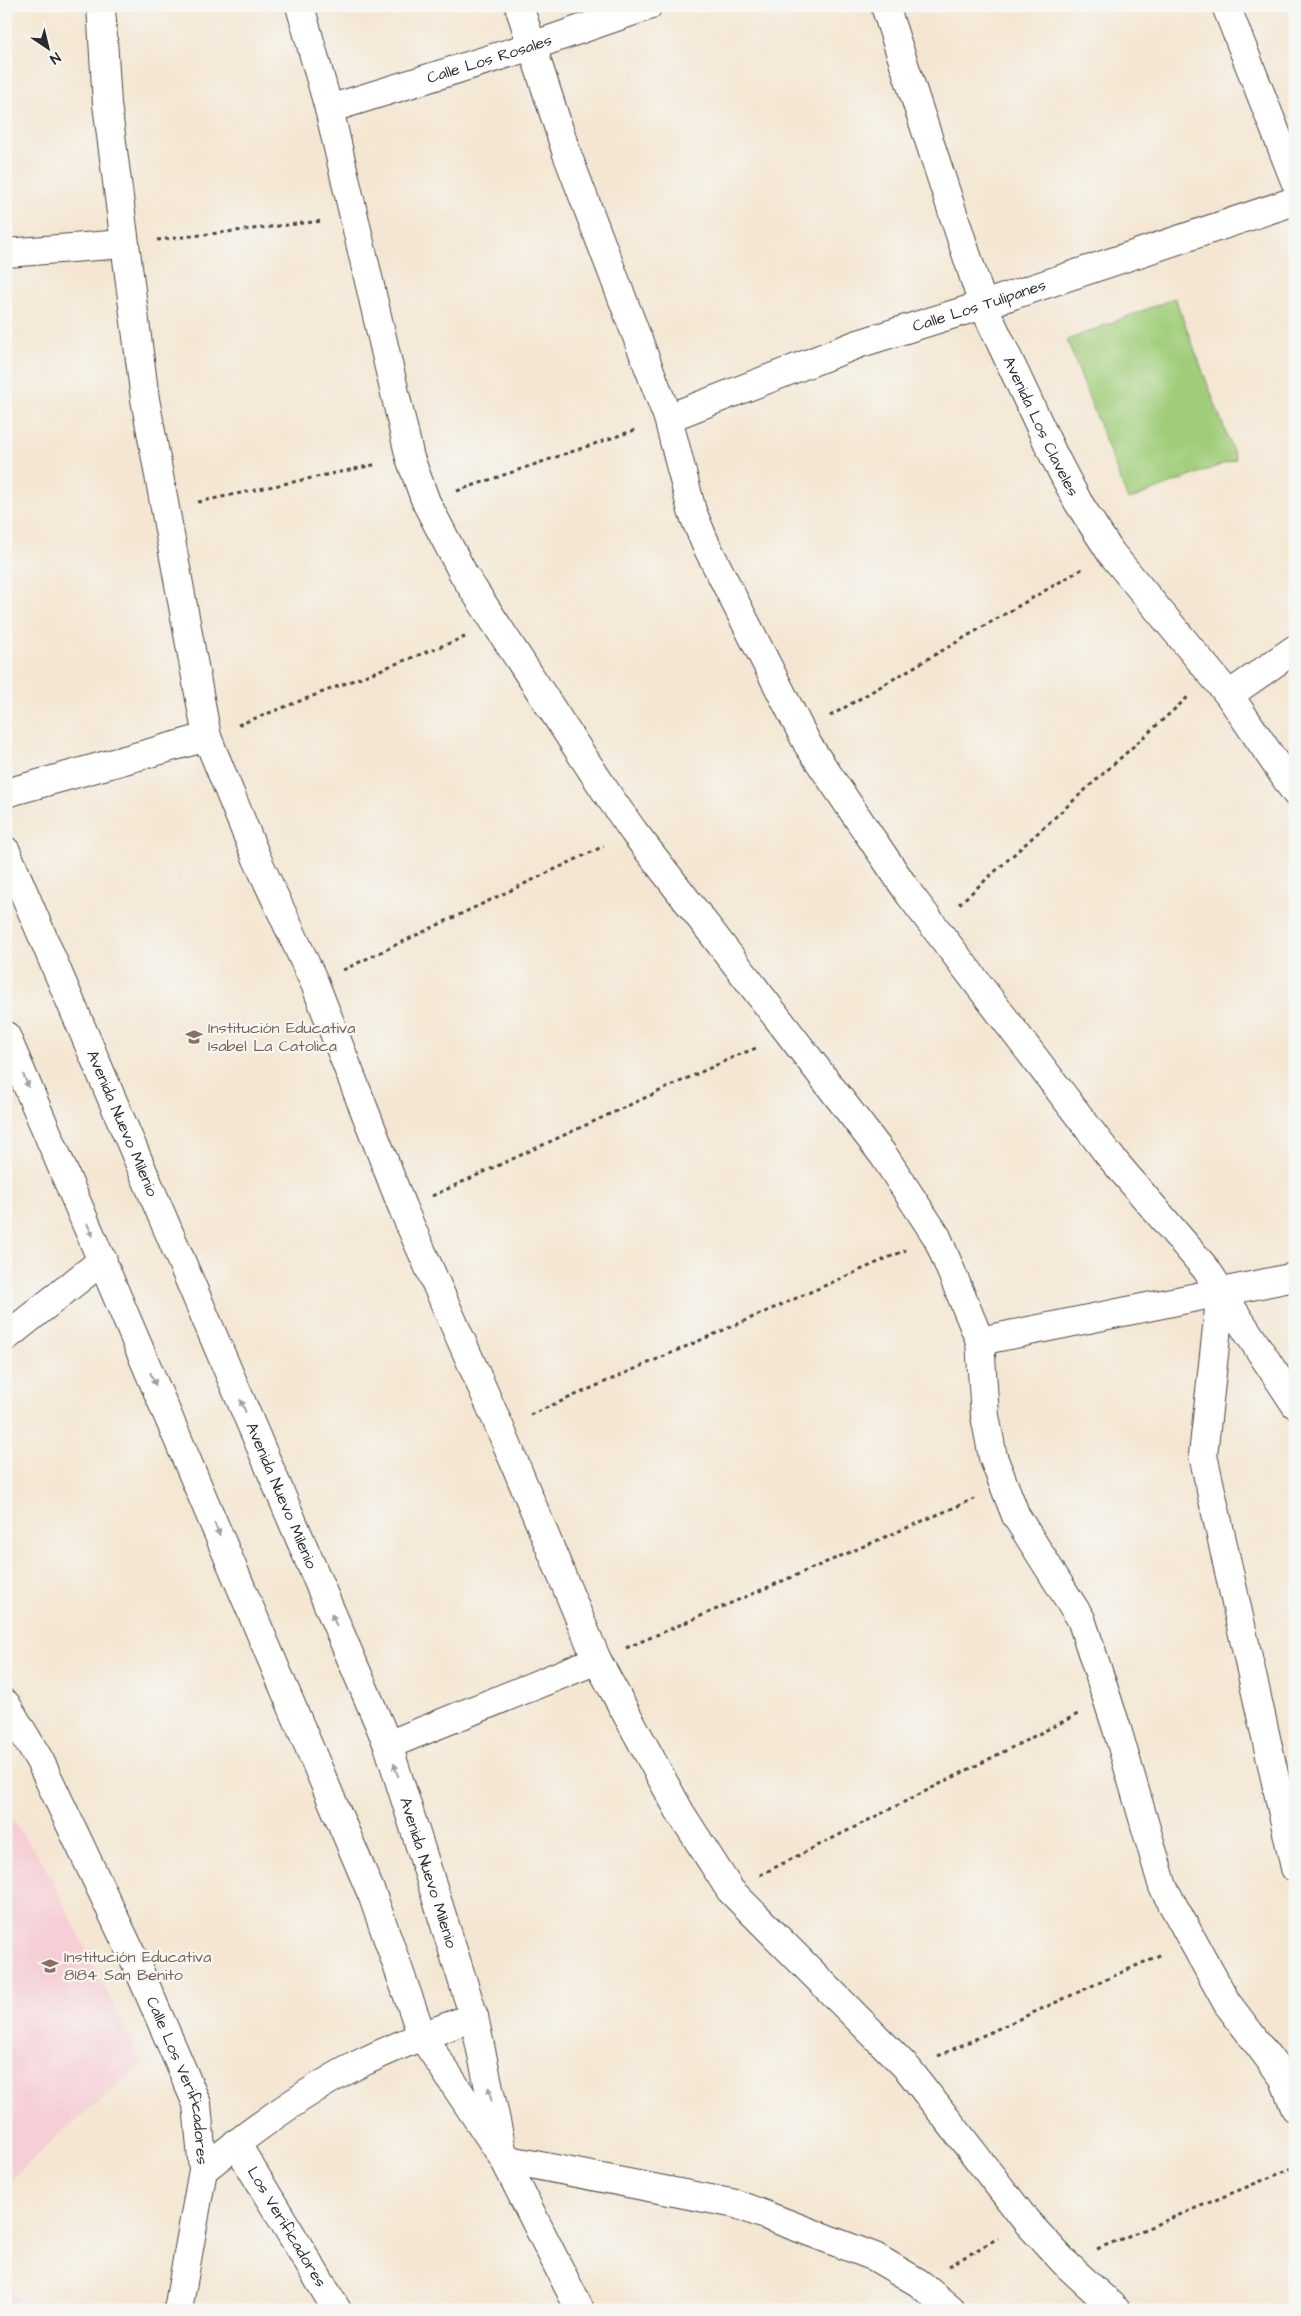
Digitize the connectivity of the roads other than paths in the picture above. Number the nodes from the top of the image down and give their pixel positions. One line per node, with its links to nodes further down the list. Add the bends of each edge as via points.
1 (101, 6): 11 (street, via 107,104)
2 (300, 6): 8 (street)
3 (519, 6): 7 (street)
4 (648, 6): 7 (street, Calle Los Rosales)
5 (885, 6): 13 (street, Avenida Los Claveles)
6 (1226, 6): 9 (street)
7 (532, 46): 8 (street, Calle Los Rosales); 14 (street, via 567,154)
8 (329, 109): 26 (street, via 410,458 426,502 464,575 634,832 884,1156 937,1237)
9 (1295, 181)
10 (1295, 201): 13 (street, Calle Los Tulipanes)
11 (124, 244): 12 (street); 17 (street, via 145,399)
12 (6, 252)
13 (983, 305): 14 (street, Calle Los Tulipanes, via 858,344); 16 (street, Avenida Los Claveles, via 1078,502 1111,553)
14 (668, 418): 24 (street, via 692,511 706,545 808,745 934,926 1108,1154)
15 (1295, 650): 16 (street)
16 (1221, 685): 18 (street, Avenida Los Claveles)
17 (207, 737): 19 (street); 28 (street, via 257,859 315,984 403,1209 500,1428)
18 (1295, 792)
19 (6, 793)
20 (6, 851): 30 (street, Avenida Nuevo Milenio, one-way to 20)
21 (6, 1036): 22 (street, Avenida Nuevo Milenio, one-way to 22)
22 (103, 1260): 25 (street); 34 (street, Avenida Nuevo Milenio, one-way to 34, via 373,1897)
23 (1295, 1277): 24 (street)
24 (1221, 1291): 26 (street); 27 (street); 31 (street, via 1202,1456)
25 (6, 1338)
26 (980, 1341): 35 (street, via 985,1416 993,1457 1016,1516 1081,1619 1163,1887 1227,2004 1283,2077)
27 (1295, 1404)
28 (597, 1660): 30 (street); 43 (street, via 680,1812 730,1890 908,2069 1027,2222)
29 (6, 1704): 38 (street, Calle Los Verificadores, via 44,1769 135,1961 197,2104)
30 (388, 1745): 33 (street, Avenida Nuevo Milenio, one-way to 30)
31 (1286, 1783): 32 (street)
32 (1295, 1868)
33 (474, 2017): 34 (street); 37 (street, Avenida Nuevo Milenio, one-way to 33)
34 (422, 2036): 36 (street, via 356,2066 294,2102); 37 (street, Avenida Nuevo Milenio)
35 (1295, 2108)
36 (236, 2143): 38 (street); 40 (street, Los Verificadores)
37 (504, 2159): 41 (street, Avenida Nuevo Milenio); 42 (street, via 736,2204 875,2257 919,2283)
38 (203, 2170): 39 (street, Calle Los Verificadores)
39 (178, 2310)
40 (337, 2310)
41 (580, 2310)
42 (951, 2310)
43 (1116, 2310)

